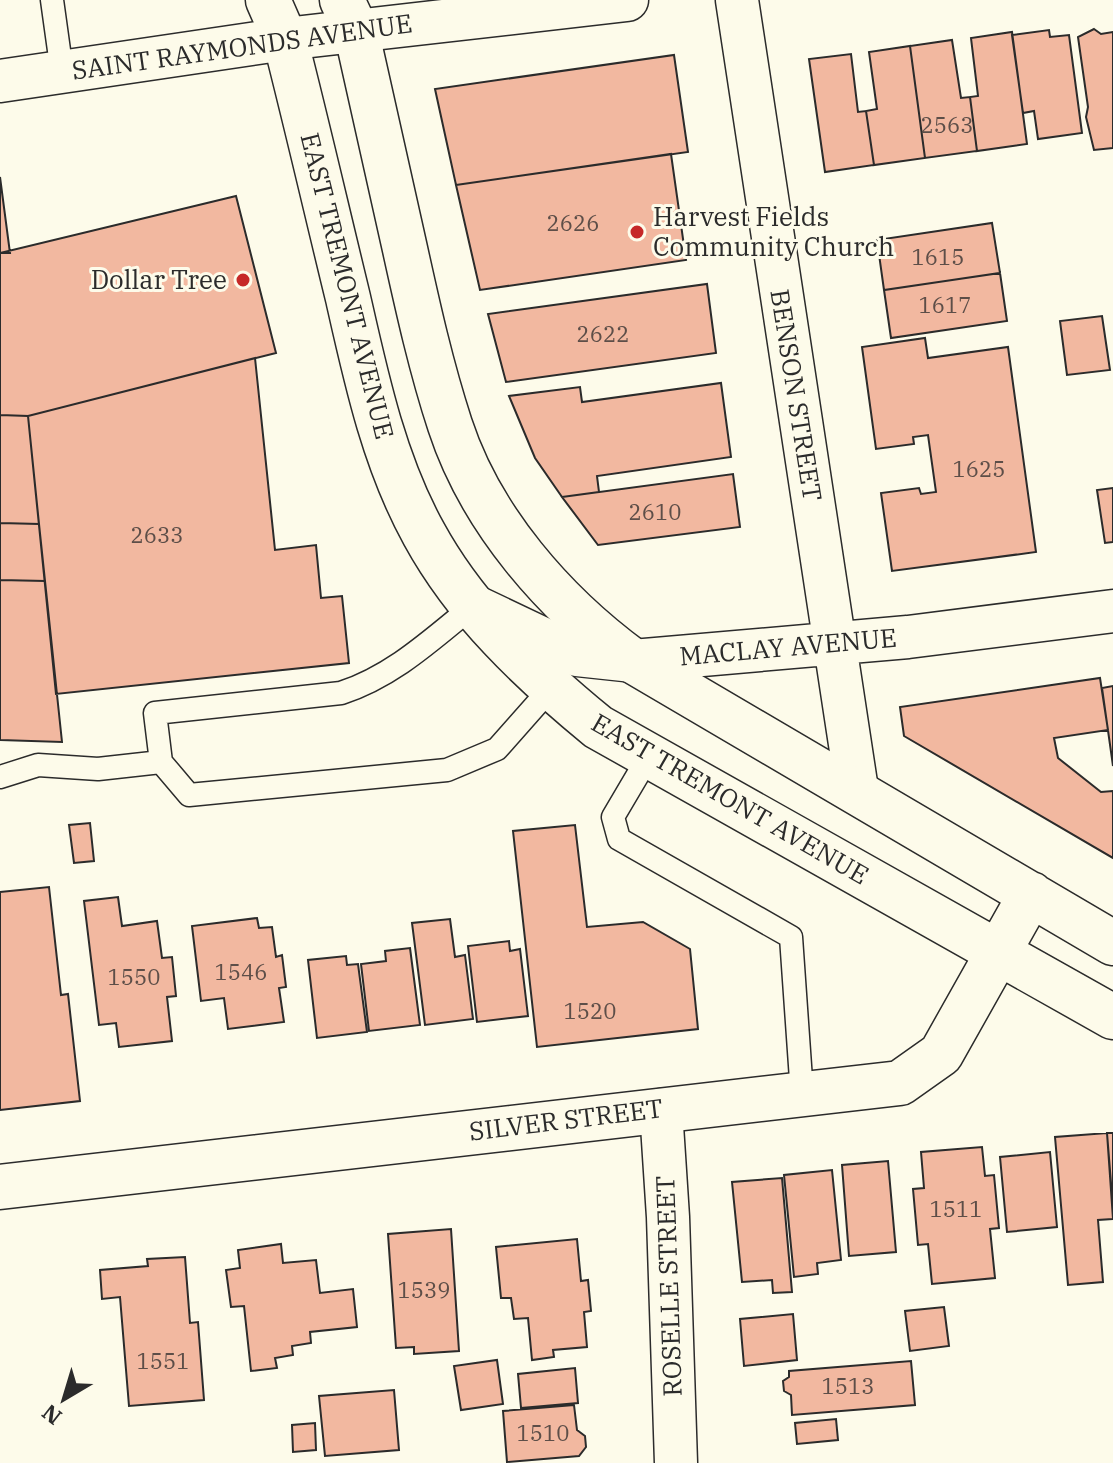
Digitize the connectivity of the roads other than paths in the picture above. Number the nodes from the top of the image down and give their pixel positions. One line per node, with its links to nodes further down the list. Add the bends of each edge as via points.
1 (52, 0): 6 (lane)
2 (624, 0): 4 (street, SAINT RAYMONDS AVENUE)
3 (737, 0): 10 (street, BENSON STREET)
4 (349, 15): 5 (street, SAINT RAYMONDS AVENUE); 11 (main road, via 451,428 493,513 537,574 597,634)
5 (277, 19): 6 (street, SAINT RAYMONDS AVENUE); 8 (main road, EAST TREMONT AVENUE, via 389,456 424,535)
6 (62, 72): 7 (street, SAINT RAYMONDS AVENUE)
7 (0, 81)
8 (473, 606): 11 (street, MACLAY AVENUE, via 577,655); 12 (main road, EAST TREMONT AVENUE); 14 (lane, via 394,670 365,685 341,693 155,713)
9 (1113, 611): 10 (street, MACLAY AVENUE)
10 (834, 644): 11 (street, MACLAY AVENUE); 16 (street, BENSON STREET)
11 (633, 661): 16 (main road)
12 (551, 688): 13 (main road, EAST TREMONT AVENUE, via 598,727); 14 (lane, via 497,749 447,770 189,795)
13 (649, 756): 19 (main road, EAST TREMONT AVENUE); 21 (lane, via 613,817 619,839 791,937)
14 (161, 762): 15 (lane, via 98,769 38,765)
15 (0, 777)
16 (857, 790): 17 (main road)
17 (1031, 894): 18 (main road); 19 (main road, SILVER STREET)
18 (1113, 943)
19 (1000, 953): 20 (main road, EAST TREMONT AVENUE); 21 (main road, SILVER STREET, via 941,1054 920,1069 900,1083)
20 (1113, 1017)
21 (802, 1094): 22 (main road, SILVER STREET)
22 (661, 1110): 23 (main road, SILVER STREET); 24 (street, ROSELLE STREET)
23 (0, 1187)
24 (676, 1463)

